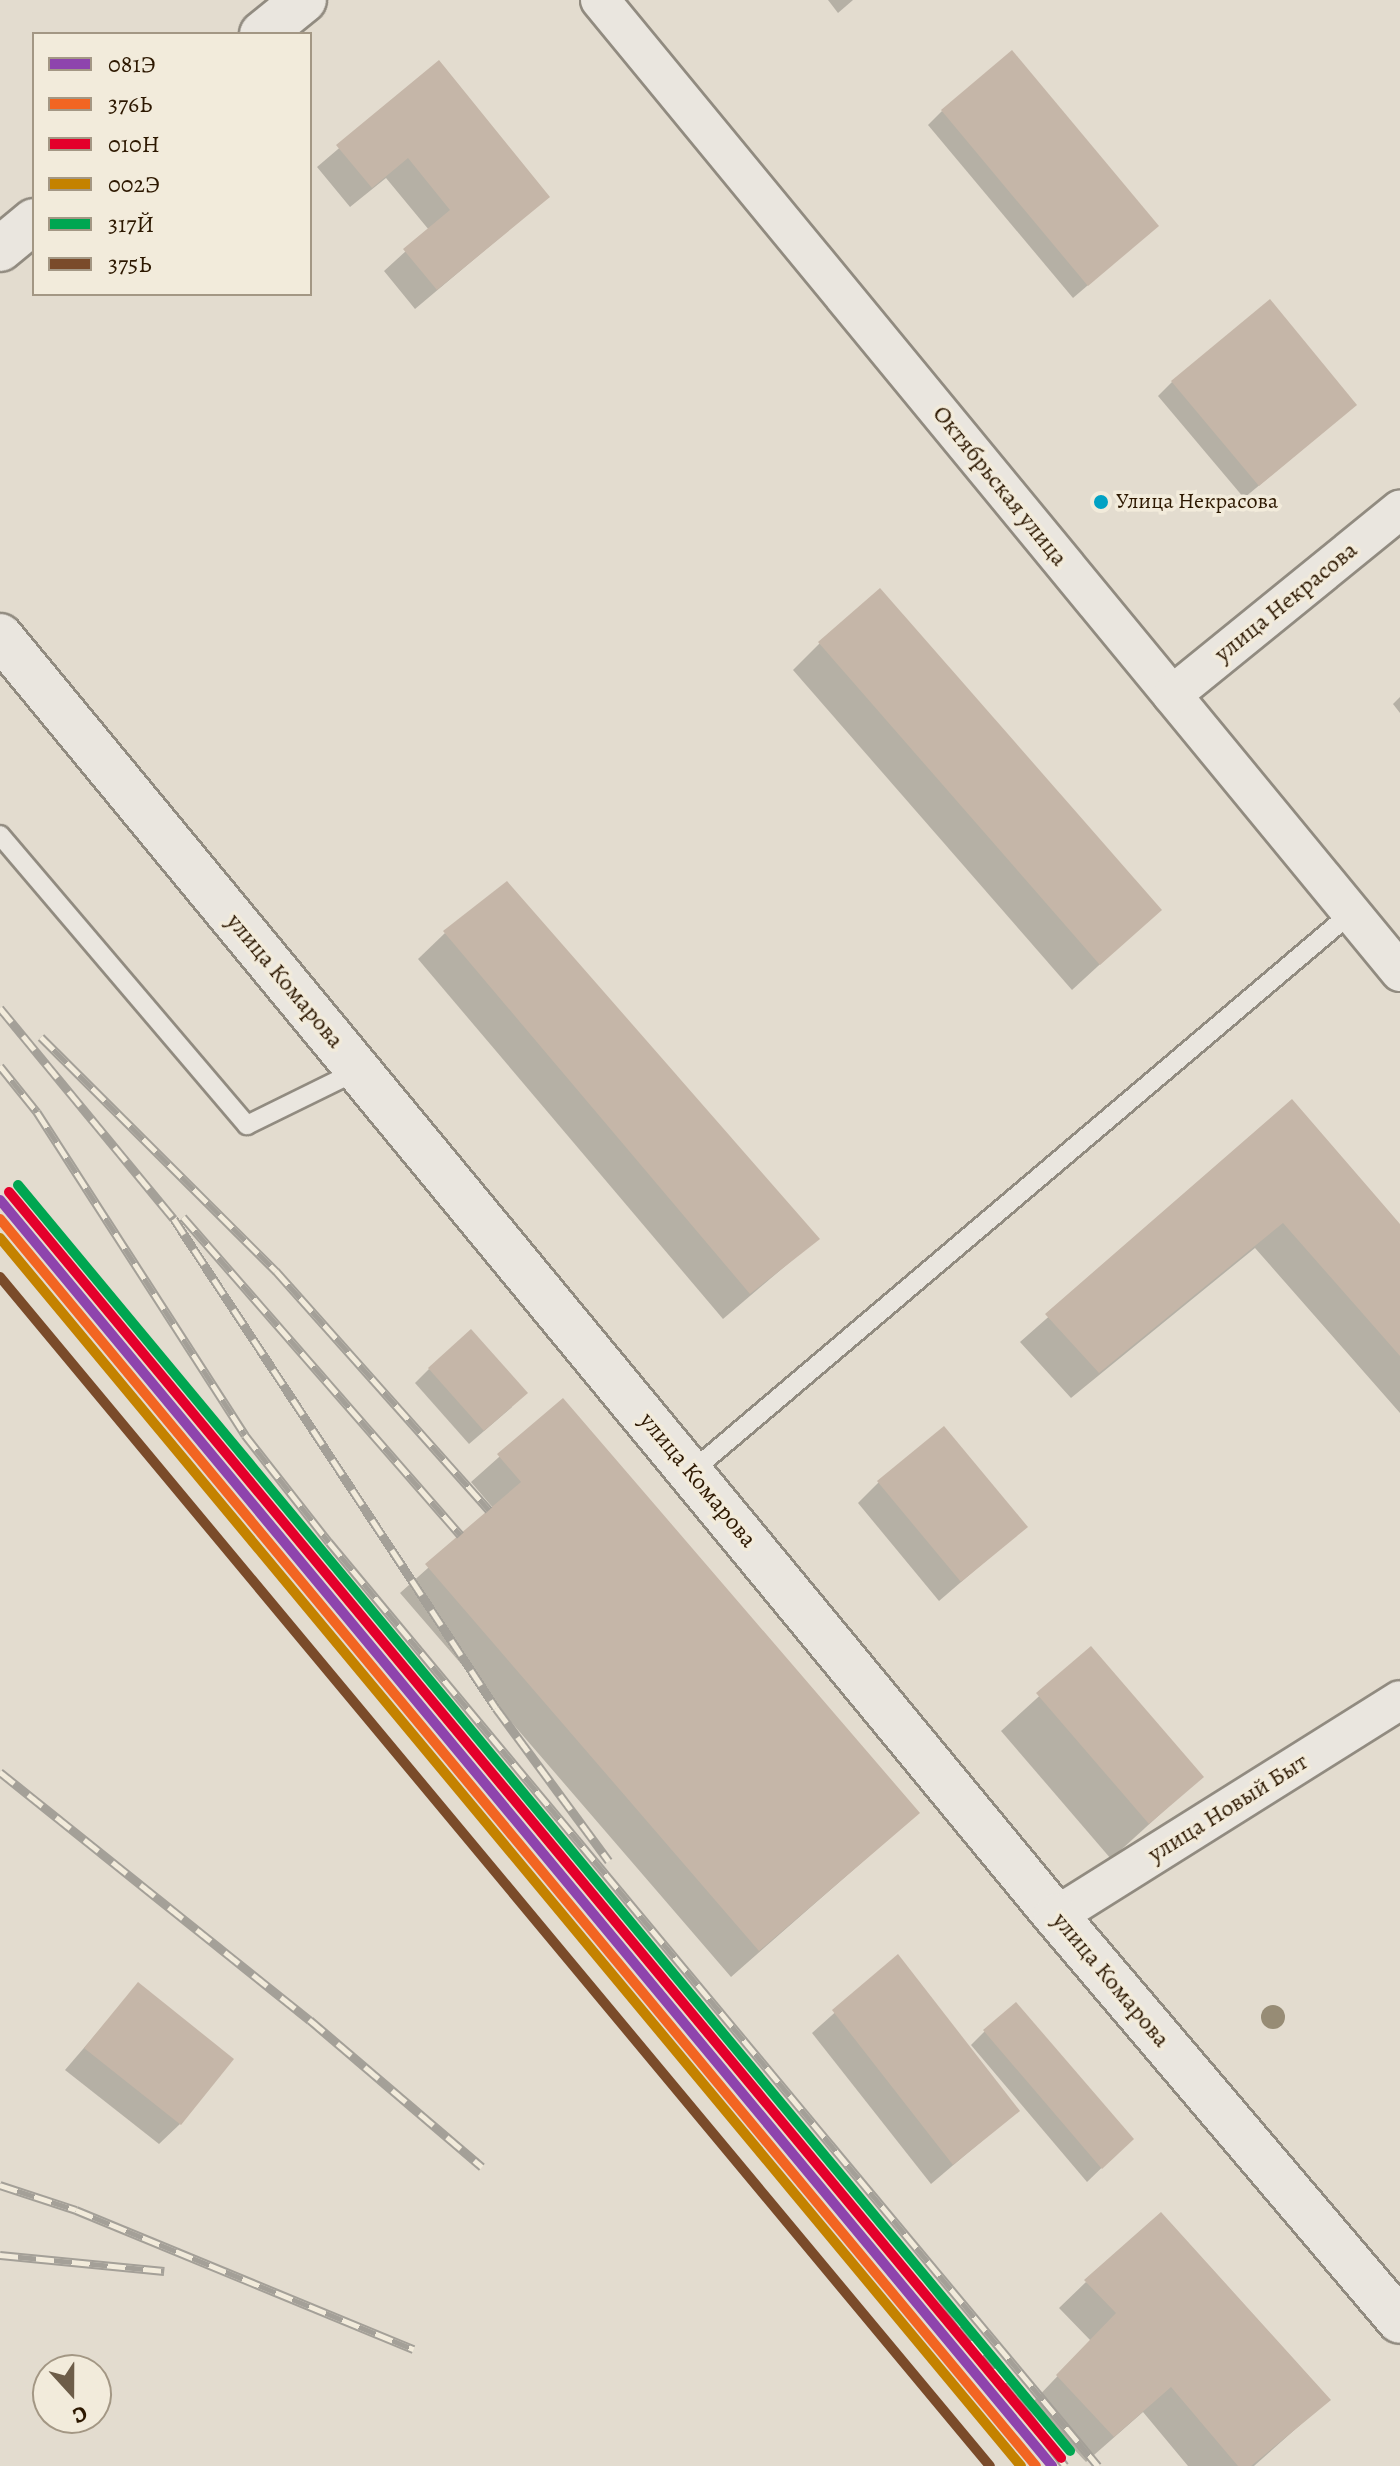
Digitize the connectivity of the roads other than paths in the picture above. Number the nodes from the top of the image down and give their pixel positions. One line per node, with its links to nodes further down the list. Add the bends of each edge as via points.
1 (304, 0): 3 (main road)
2 (600, 0): 8 (street, Октябрьская улица)
3 (264, 32)
4 (32, 223): 5 (main road)
5 (0, 249)
6 (1400, 510): 8 (street, улица Некрасова)
7 (0, 636): 12 (main road, улица Комарова)
8 (1172, 695): 10 (street, Октябрьская улица)
9 (0, 835): 12 (lane, via 247,1125)
10 (1351, 913): 11 (street, Октябрьская улица); 13 (lane)
11 (1400, 972)
12 (359, 1070): 13 (main road, улица Комарова)
13 (691, 1472): 15 (main road, улица Комарова)
14 (1400, 1700): 15 (street, улица Новый Быт)
15 (1056, 1916): 16 (main road, улица Комарова)
16 (1400, 2321)

